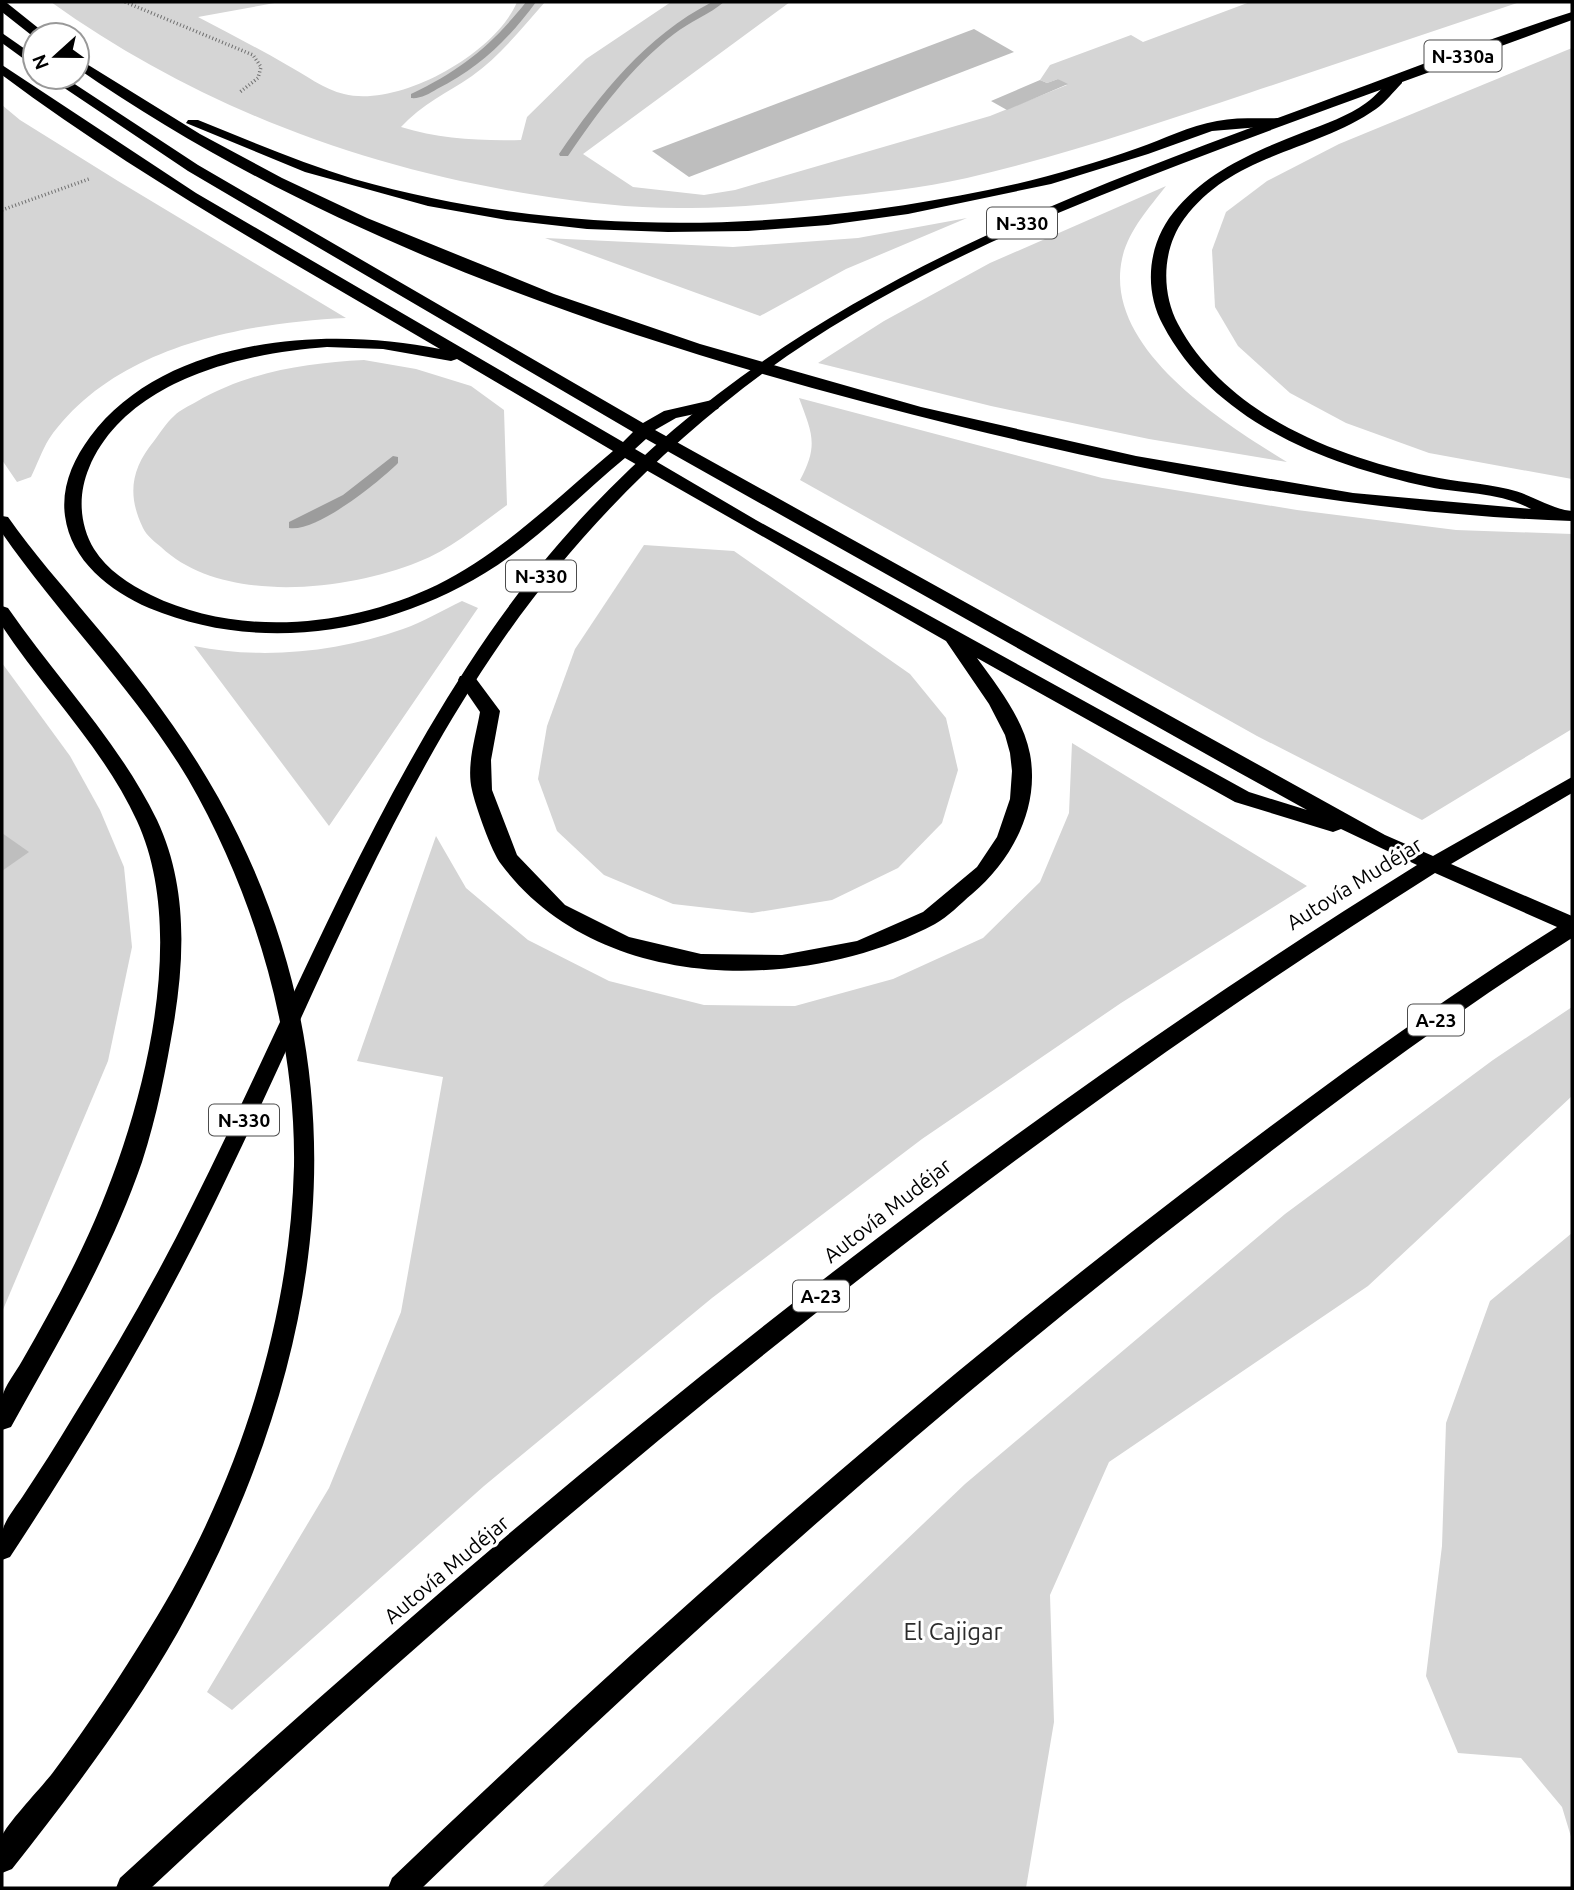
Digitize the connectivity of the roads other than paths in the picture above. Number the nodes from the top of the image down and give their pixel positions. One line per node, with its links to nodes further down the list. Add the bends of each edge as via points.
1 (2, 6): 3 (highway)
2 (1572, 16): 8 (highway, N-330a)
3 (22, 21)
4 (2, 37): 5 (highway)
5 (21, 52)
6 (2, 69): 12 (highway, via 160,177)
7 (91, 72): 10 (highway)
8 (1397, 80): 11 (highway, N-330); 14 (highway, via 1369,108 1242,164 1182,211 1168,229 1158,267 1166,317 1183,348 1220,388 1304,441 1416,479 1518,496)
9 (77, 91): 20 (highway, via 204,174 550,378)
10 (130, 98): 11 (highway, via 291,163 413,198 533,219 659,228 808,223 906,211 1060,177 1216,125); 14 (highway, via 218,151 334,209 465,266 612,322 760,369 896,407 1253,484 1413,506)
11 (1278, 122): 13 (highway, N-330, via 1076,200 945,259 824,327)
12 (469, 360): 13 (highway, via 399,346 326,342 260,350 197,368 135,402 86,453 72,495 79,537 107,575 129,591 186,615 281,626 369,616 436,594 474,574 662,417); 17 (highway)
13 (712, 405): 18 (highway, N-330, via 583,528 539,579)
14 (1566, 516)
15 (2, 521): 24 (highway, via 176,746 221,823 258,909 292,1041 305,1166 291,1296 278,1355 232,1492 173,1615 132,1684)
16 (2, 612): 22 (highway, via 109,753 143,812 168,887 173,947 142,1123 118,1192 89,1260)
17 (951, 637): 18 (highway, via 1003,710 1017,740 1021,799 1012,828 997,856 948,907 876,944 789,964 744,966 654,953 577,922 546,900 520,875 501,848 489,819 481,787 490,711); 20 (highway, via 1242,797)
18 (467, 680): 23 (highway, N-330, via 387,821 174,1260 107,1381)
19 (1572, 784): 25 (highway, Autovía Mudéjar / A-23, via 1295,954 939,1204 729,1368 450,1601)
20 (1378, 839): 21 (highway)
21 (1572, 927): 26 (highway, A-23, via 1338,1087 1013,1338 581,1717)
22 (2, 1419)
23 (2, 1549)
24 (2, 1859)
25 (130, 1888)
26 (402, 1888)

